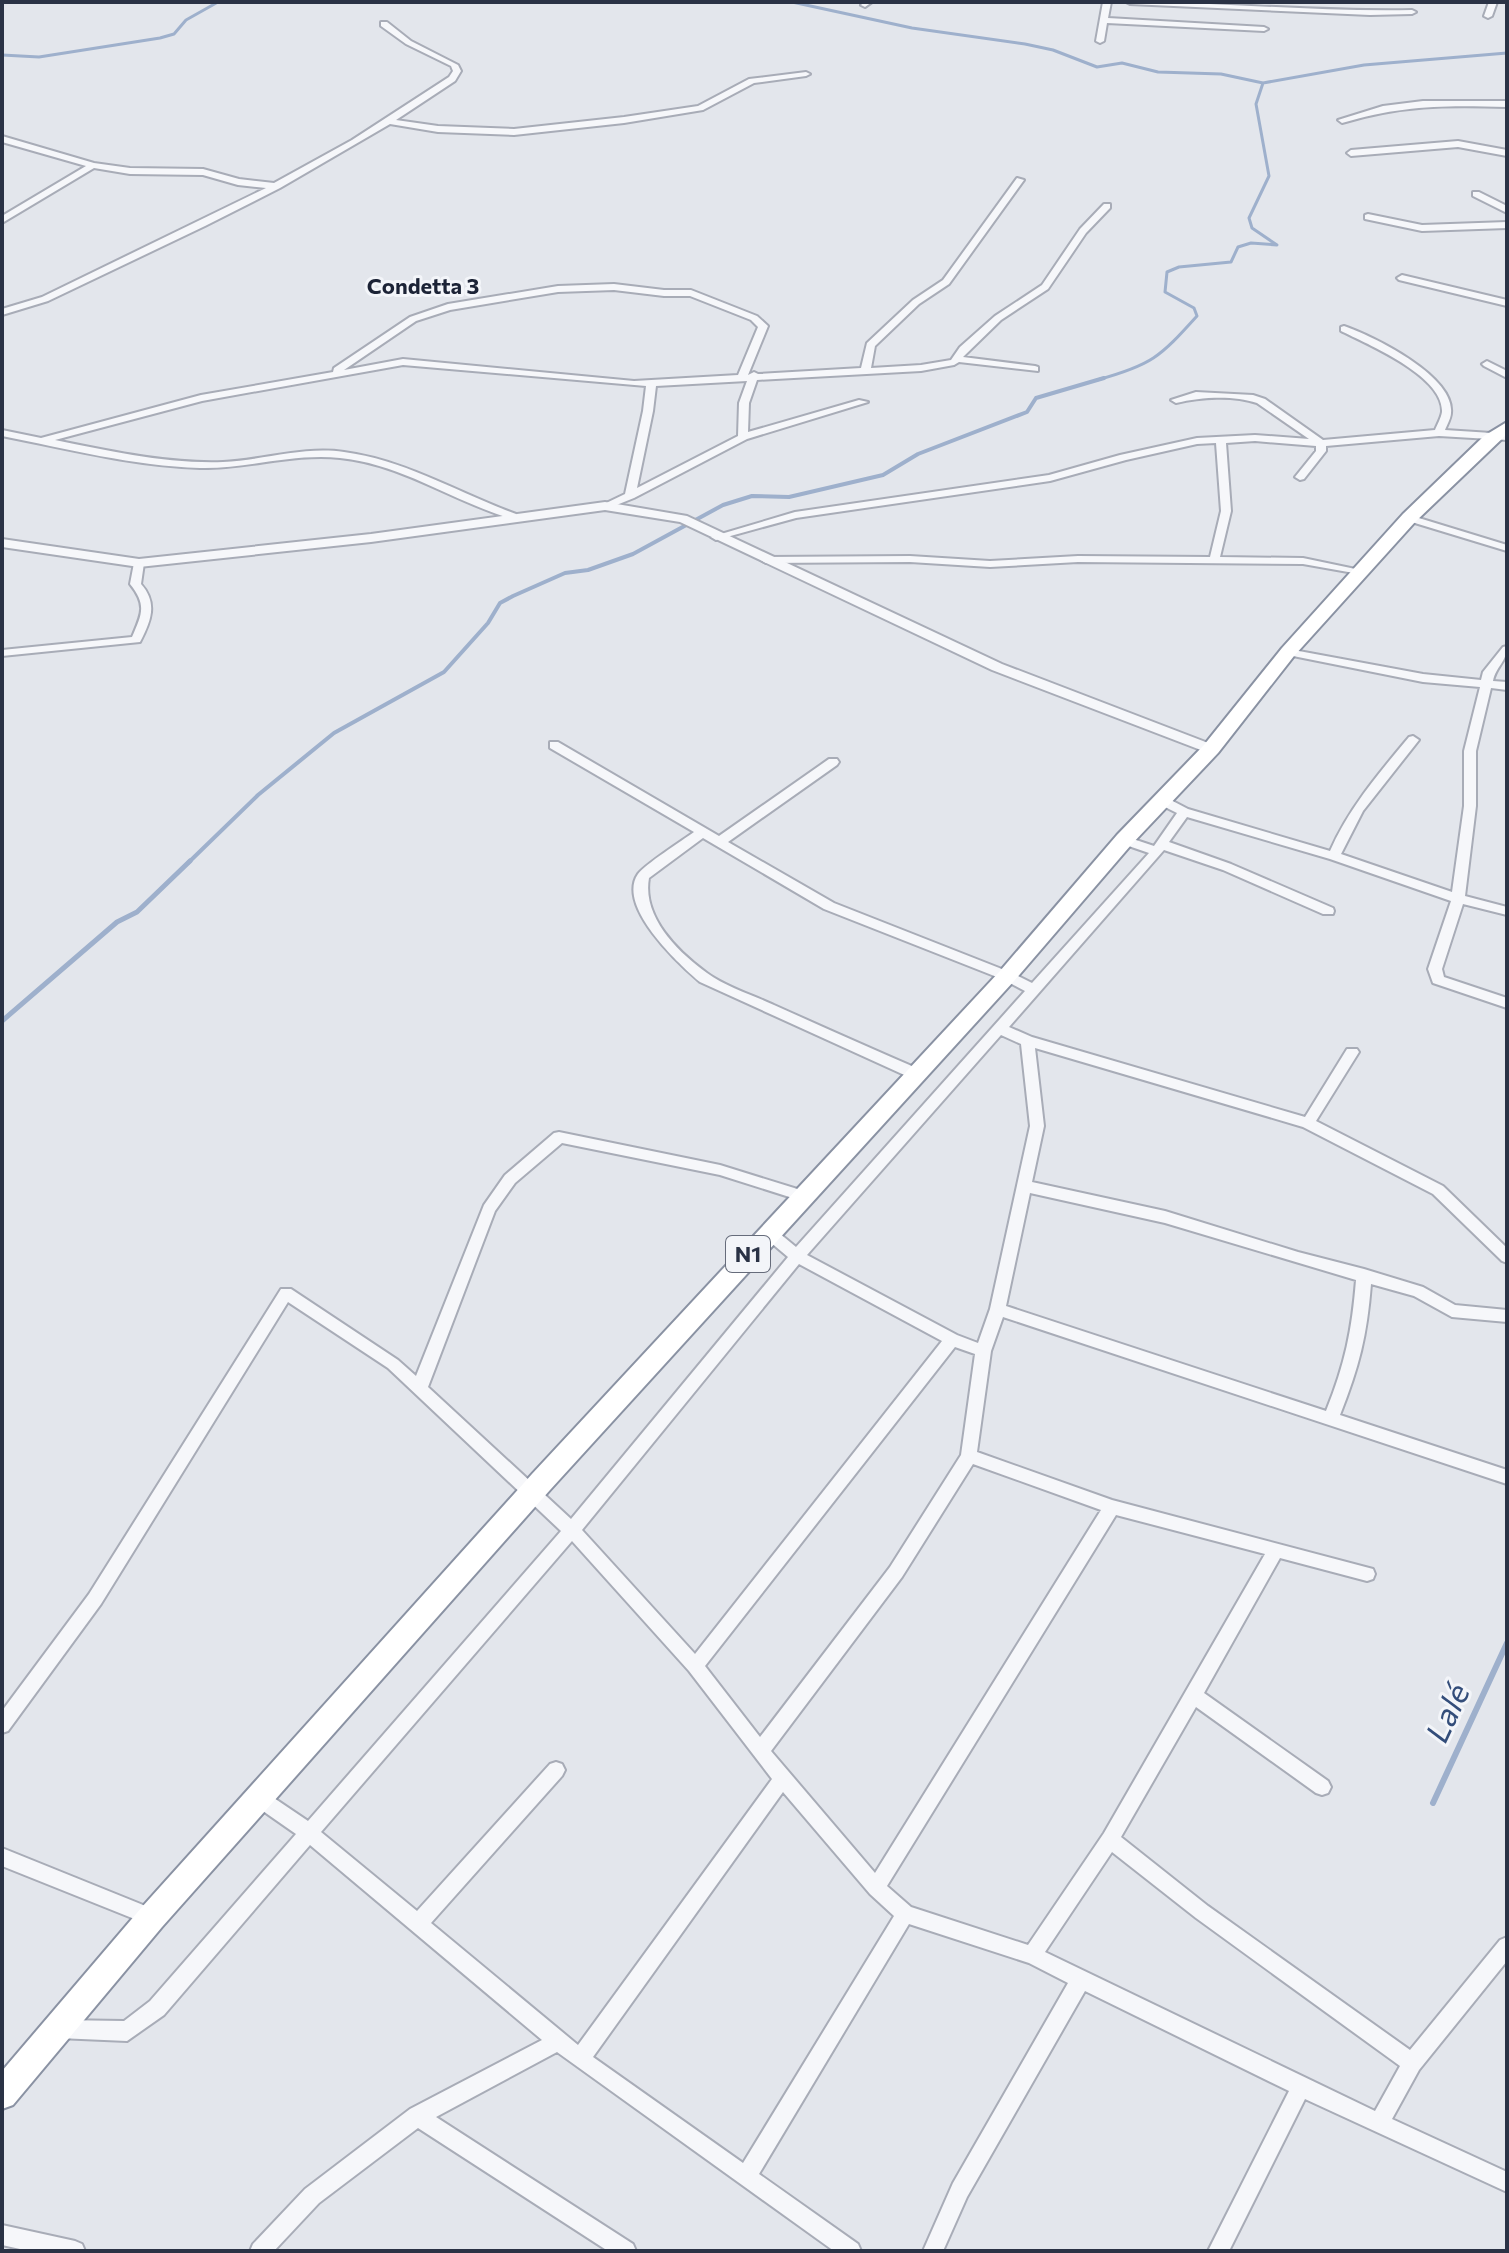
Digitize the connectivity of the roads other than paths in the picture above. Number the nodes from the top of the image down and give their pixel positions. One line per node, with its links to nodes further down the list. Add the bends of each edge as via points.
1 (1107, 2): 8 (street)
2 (1130, 2): 4 (street)
3 (1493, 2): 7 (street)
4 (1198, 5): 5 (street); 10 (street)
5 (1359, 7): 6 (street)
6 (1412, 12)
7 (1488, 16)
8 (1104, 20): 10 (street); 12 (street)
9 (384, 24): 16 (street, via 400,40 457,71)
10 (1198, 26): 11 (street)
11 (1264, 29)
12 (1100, 41)
13 (806, 74): 16 (street, via 752,81 700,108 624,120 514,132)
14 (1507, 104): 15 (street, via 1402,103)
15 (1342, 120)
16 (392, 122): 22 (street)
17 (2, 139): 20 (street)
18 (1351, 153): 19 (street, via 1458,144)
19 (1507, 153)
20 (93, 165): 22 (street, via 203,172); 27 (street)
21 (1020, 180): 35 (street, via 946,282 870,345)
22 (277, 186): 31 (street, via 45,299)
23 (1476, 194): 25 (street)
24 (1107, 206): 33 (street, via 1045,287 998,318)
25 (1507, 210)
26 (1368, 217): 28 (street, via 1422,228)
27 (2, 220)
28 (1507, 225)
29 (1402, 278): 30 (street)
30 (1507, 303)
31 (2, 312)
32 (1344, 329): 44 (street, via 1399,356 1438,388 1447,411)
33 (959, 359): 35 (street, via 921,368); 36 (street)
34 (1487, 364): 38 (street)
35 (866, 369): 39 (street)
36 (1035, 369)
37 (336, 371): 39 (street, via 413,319 448,307 558,289 614,287 691,293 754,318 763,326); 40 (street, via 403,362); 48 (street, via 201,398)
38 (1507, 375)
39 (748, 376): 40 (street); 46 (street)
40 (651, 383): 51 (street)
41 (1176, 400): 49 (street, via 1196,395 1249,397)
42 (863, 402): 46 (street)
43 (2, 433): 48 (street)
44 (1439, 433): 45 (street); 49 (street)
45 (1504, 433): 54 (highway, N1)
46 (743, 437): 51 (street)
47 (1221, 440): 49 (street); 55 (street, via 1124,457 1050,478 795,515); 59 (street, via 1226,511)
48 (41, 441): 53 (street, via 168,465 255,463 311,453 356,456)
49 (1321, 443): 50 (street, via 1321,451)
50 (1300, 477)
51 (630, 496): 52 (street)
52 (605, 506): 53 (street); 55 (street, via 689,522)
53 (512, 516): 60 (street, via 371,538)
54 (1409, 518): 57 (street); 61 (highway, N1)
55 (716, 537): 58 (street)
56 (2, 543): 60 (street)
57 (1507, 548)
58 (766, 560): 59 (street); 69 (street, via 997,667)
59 (1214, 561): 61 (street, via 1303,561)
60 (139, 563): 64 (street, via 135,584 149,606 136,640)
61 (1361, 573): 63 (highway, N1)
62 (1507, 649): 65 (street)
63 (1288, 652): 65 (street, via 1423,678); 69 (highway, N1)
64 (2, 653)
65 (1485, 682): 66 (street); 78 (street, via 1470,751 1470,806)
66 (1507, 686)
67 (1413, 740): 77 (street, via 1366,796)
68 (554, 745): 73 (street)
69 (1211, 749): 71 (highway, N1)
70 (833, 762): 75 (street)
71 (1161, 800): 72 (street); 74 (highway, N1)
72 (1184, 812): 76 (street); 77 (street)
73 (703, 832): 75 (street); 87 (street, via 643,876 639,887 645,910 676,955 705,979)
74 (1124, 840): 76 (street); 81 (highway, N1)
75 (719, 842): 81 (street, via 829,906)
76 (1159, 848): 79 (street, via 1227,867); 82 (street)
77 (1334, 856): 78 (street)
78 (1458, 899): 80 (street); 83 (street, via 1435,969 1438,980)
79 (1328, 911)
80 (1507, 911)
81 (1007, 976): 82 (street); 87 (highway, N1)
82 (1033, 990): 84 (street)
83 (1507, 1003)
84 (999, 1028): 85 (street); 92 (street)
85 (1027, 1041): 88 (street); 89 (street, via 1037,1126)
86 (1352, 1052): 88 (street)
87 (916, 1074): 90 (highway, N1)
88 (1308, 1123): 93 (street, via 1438,1190)
89 (1025, 1186): 94 (street, via 1165,1217); 95 (street)
90 (802, 1196): 91 (highway, N1); 99 (street, via 720,1170 559,1137 510,1179 489,1209)
91 (768, 1232): 92 (street); 103 (highway, N1)
92 (797, 1256): 97 (street); 105 (street)
93 (1507, 1257)
94 (1364, 1275): 96 (street, via 1418,1291 1452,1311); 100 (street, via 1360,1328)
95 (998, 1309): 98 (street); 100 (street)
96 (1507, 1316)
97 (952, 1339): 98 (street); 108 (street)
98 (983, 1351): 101 (street)
99 (420, 1387): 103 (street); 110 (street, via 286,1293 95,1599)
100 (1331, 1419): 102 (street)
101 (969, 1456): 104 (street); 111 (street, via 896,1572)
102 (1507, 1477)
103 (533, 1491): 105 (street); 115 (highway, N1)
104 (1112, 1507): 106 (street); 119 (street)
105 (572, 1530): 108 (street); 116 (street)
106 (1276, 1551): 107 (street); 109 (street)
107 (1367, 1574)
108 (695, 1666): 111 (street)
109 (1193, 1695): 114 (street); 117 (street)
110 (2, 1725)
111 (760, 1751): 113 (street)
112 (556, 1770): 122 (street)
113 (783, 1778): 119 (street); 128 (street)
114 (1322, 1787)
115 (259, 1798): 116 (street); 121 (highway, N1)
116 (308, 1832): 122 (street); 126 (street, via 157,2008 127,2031)
117 (1110, 1839): 124 (street); 129 (street)
118 (2, 1857): 121 (street)
119 (876, 1888): 120 (street)
120 (905, 1914): 124 (street); 134 (street)
121 (152, 1917): 126 (highway, N1)
122 (418, 1924): 127 (street)
123 (1507, 1946): 129 (street)
124 (1032, 1955): 125 (street)
125 (1081, 1979): 130 (street); 141 (street, via 960,2190)
126 (56, 2029): 131 (highway, N1)
127 (559, 2041): 128 (street); 132 (street)
128 (580, 2059): 134 (street)
129 (1412, 2063): 133 (street)
130 (1301, 2087): 133 (street); 142 (street)
131 (2, 2094)
132 (417, 2116): 138 (street, via 312,2196); 139 (street)
133 (1379, 2124): 135 (street)
134 (747, 2175): 140 (street)
135 (1507, 2182)
136 (2, 2235): 137 (street)
137 (75, 2251)
138 (260, 2251)
139 (626, 2251)
140 (851, 2251)
141 (933, 2251)
142 (1218, 2251)

